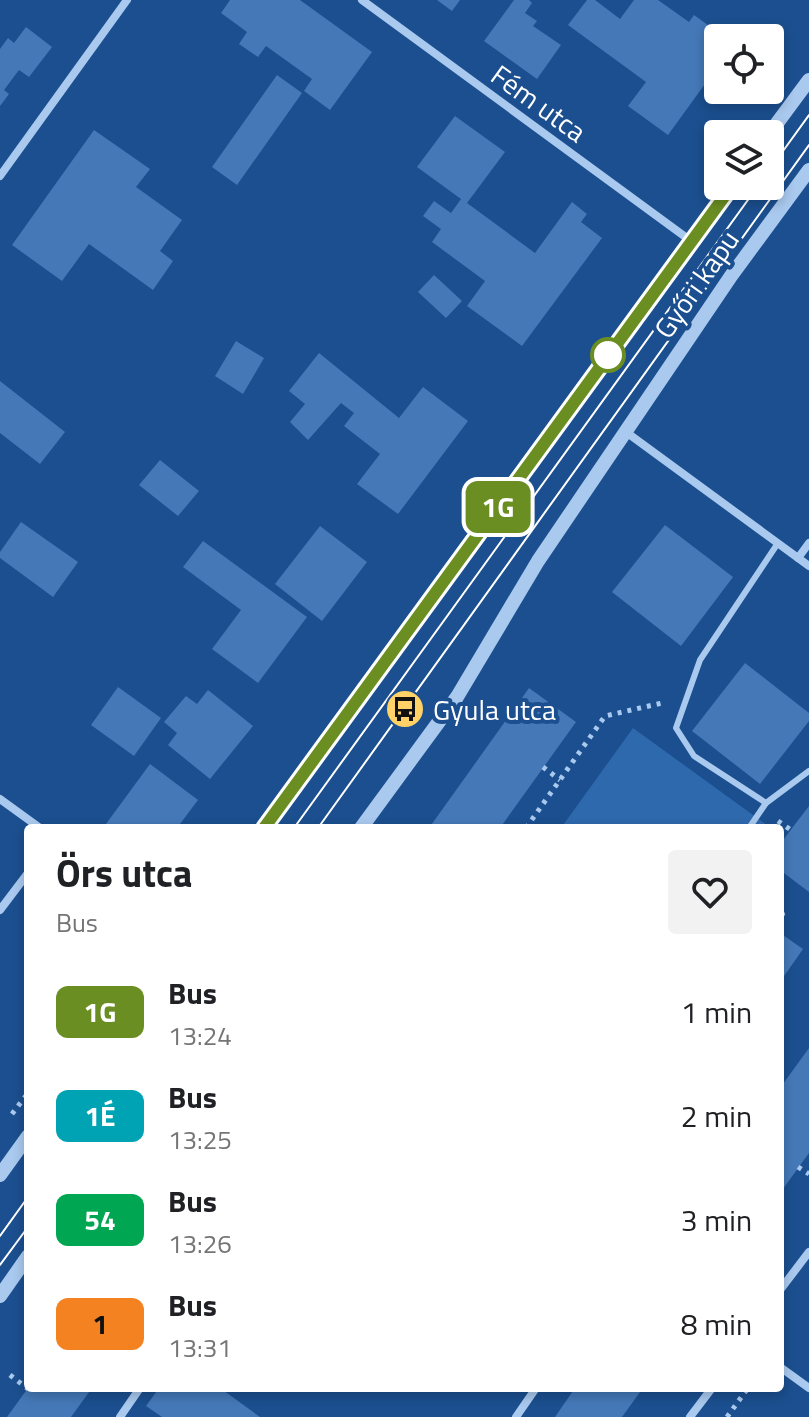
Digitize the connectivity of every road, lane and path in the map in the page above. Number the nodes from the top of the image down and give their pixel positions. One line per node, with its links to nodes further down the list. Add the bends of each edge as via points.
1 (127, 0): 6 (street)
2 (362, 0): 8 (street, Fém utca)
3 (809, 80): 4 (street)
4 (779, 120)
5 (809, 170): 9 (street, Győri kapu)
6 (0, 176)
7 (722, 200): 8 (street, Győri kapu)
8 (691, 241): 21 (street, Győri kapu)
9 (626, 432): 10 (street); 22 (street, Győri kapu, via 538,561 457,697)
10 (778, 543): 12 (street); 14 (lane, via 700,660)
11 (809, 543): 12 (street)
12 (798, 558): 13 (street)
13 (809, 566)
14 (686, 698): 17 (path, via 605,716); 19 (lane, via 676,728 694,756)
15 (543, 767): 17 (path)
16 (809, 771): 19 (lane)
17 (560, 780): 23 (path)
18 (0, 799): 20 (street)
19 (766, 803): 24 (lane)
20 (34, 824)
21 (267, 824)
22 (364, 824)
23 (529, 824)
24 (752, 824)
25 (24, 878): 26 (street)
26 (0, 910)
27 (24, 1142): 30 (street)
28 (798, 1167): 29 (path)
29 (809, 1174)
30 (0, 1175)
31 (809, 1252): 33 (street)
32 (24, 1262): 34 (street)
33 (784, 1285)
34 (0, 1296)
35 (784, 1370): 38 (street)
36 (10, 1375): 37 (path)
37 (24, 1386)
38 (809, 1388)
39 (137, 1392): 43 (street)
40 (533, 1392): 44 (street)
41 (709, 1392): 45 (street)
42 (745, 1392): 46 (path)
43 (120, 1417)
44 (516, 1417)
45 (690, 1417)
46 (727, 1417)

